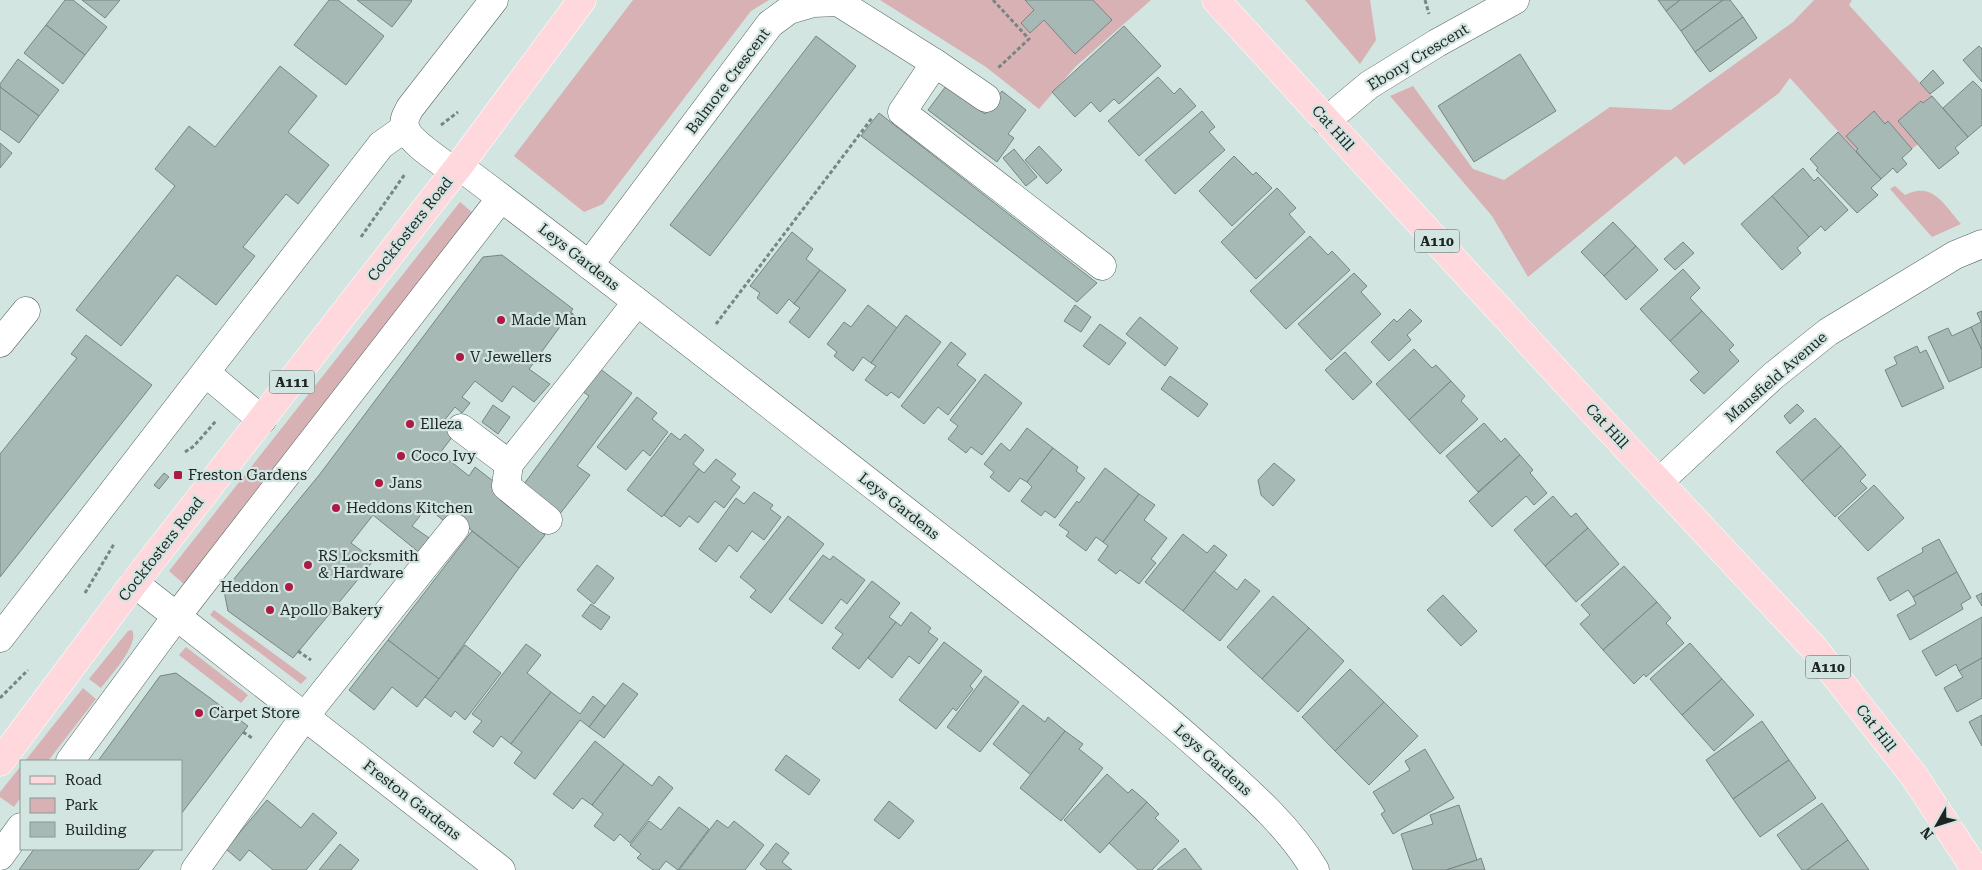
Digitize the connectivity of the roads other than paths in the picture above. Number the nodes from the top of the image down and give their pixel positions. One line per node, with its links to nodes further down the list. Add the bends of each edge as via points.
1 (494, 0): 8 (street, via 410,108 405,117)
2 (582, 0): 9 (main road, Cockfosters Road / A111)
3 (1216, 0): 7 (main road, Cat Hill / A110)
4 (1515, 0): 7 (street, Ebony Crescent, via 1369,85)
5 (935, 63): 6 (street, Balmore Crescent); 12 (street, Balmore Crescent, via 838,2 813,2 789,10 770,24); 13 (street, via 902,112)
6 (980, 94)
7 (1326, 121): 21 (main road, Cat Hill / A110)
8 (405, 128): 9 (street, Cockfosters Road, via 424,148); 17 (street, via 381,145)
9 (457, 169): 10 (street, Leys Gardens); 18 (main road, Cockfosters Road / A111)
10 (501, 198): 12 (street, Leys Gardens); 25 (street)
11 (1982, 244): 21 (street, Mansfield Avenue, via 1955,255 1828,332 1773,376)
12 (589, 265): 14 (street, Leys Gardens)
13 (1102, 266)
14 (637, 302): 20 (street); 34 (street, Leys Gardens, via 1090,654 1261,803 1304,851)
15 (26, 311): 16 (street)
16 (0, 343)
17 (206, 373): 18 (street); 26 (street)
18 (262, 420): 24 (main road, Cockfosters Road / A111)
19 (461, 428): 20 (street)
20 (509, 464): 22 (street, via 506,486)
21 (1659, 482): 35 (main road, Cat Hill / A110, via 1813,647 1914,776)
22 (548, 520)
23 (455, 528): 27 (street)
24 (134, 583): 25 (street, Freston Gardens); 28 (main road, Cockfosters Road / A111)
25 (176, 617): 27 (street, Freston Gardens); 29 (street)
26 (0, 638)
27 (305, 716): 32 (street); 33 (street, Freston Gardens)
28 (5, 746)
29 (71, 760)
30 (20, 828): 31 (street)
31 (0, 856)
32 (195, 870)
33 (501, 870)
34 (1316, 870)
35 (1976, 870)

